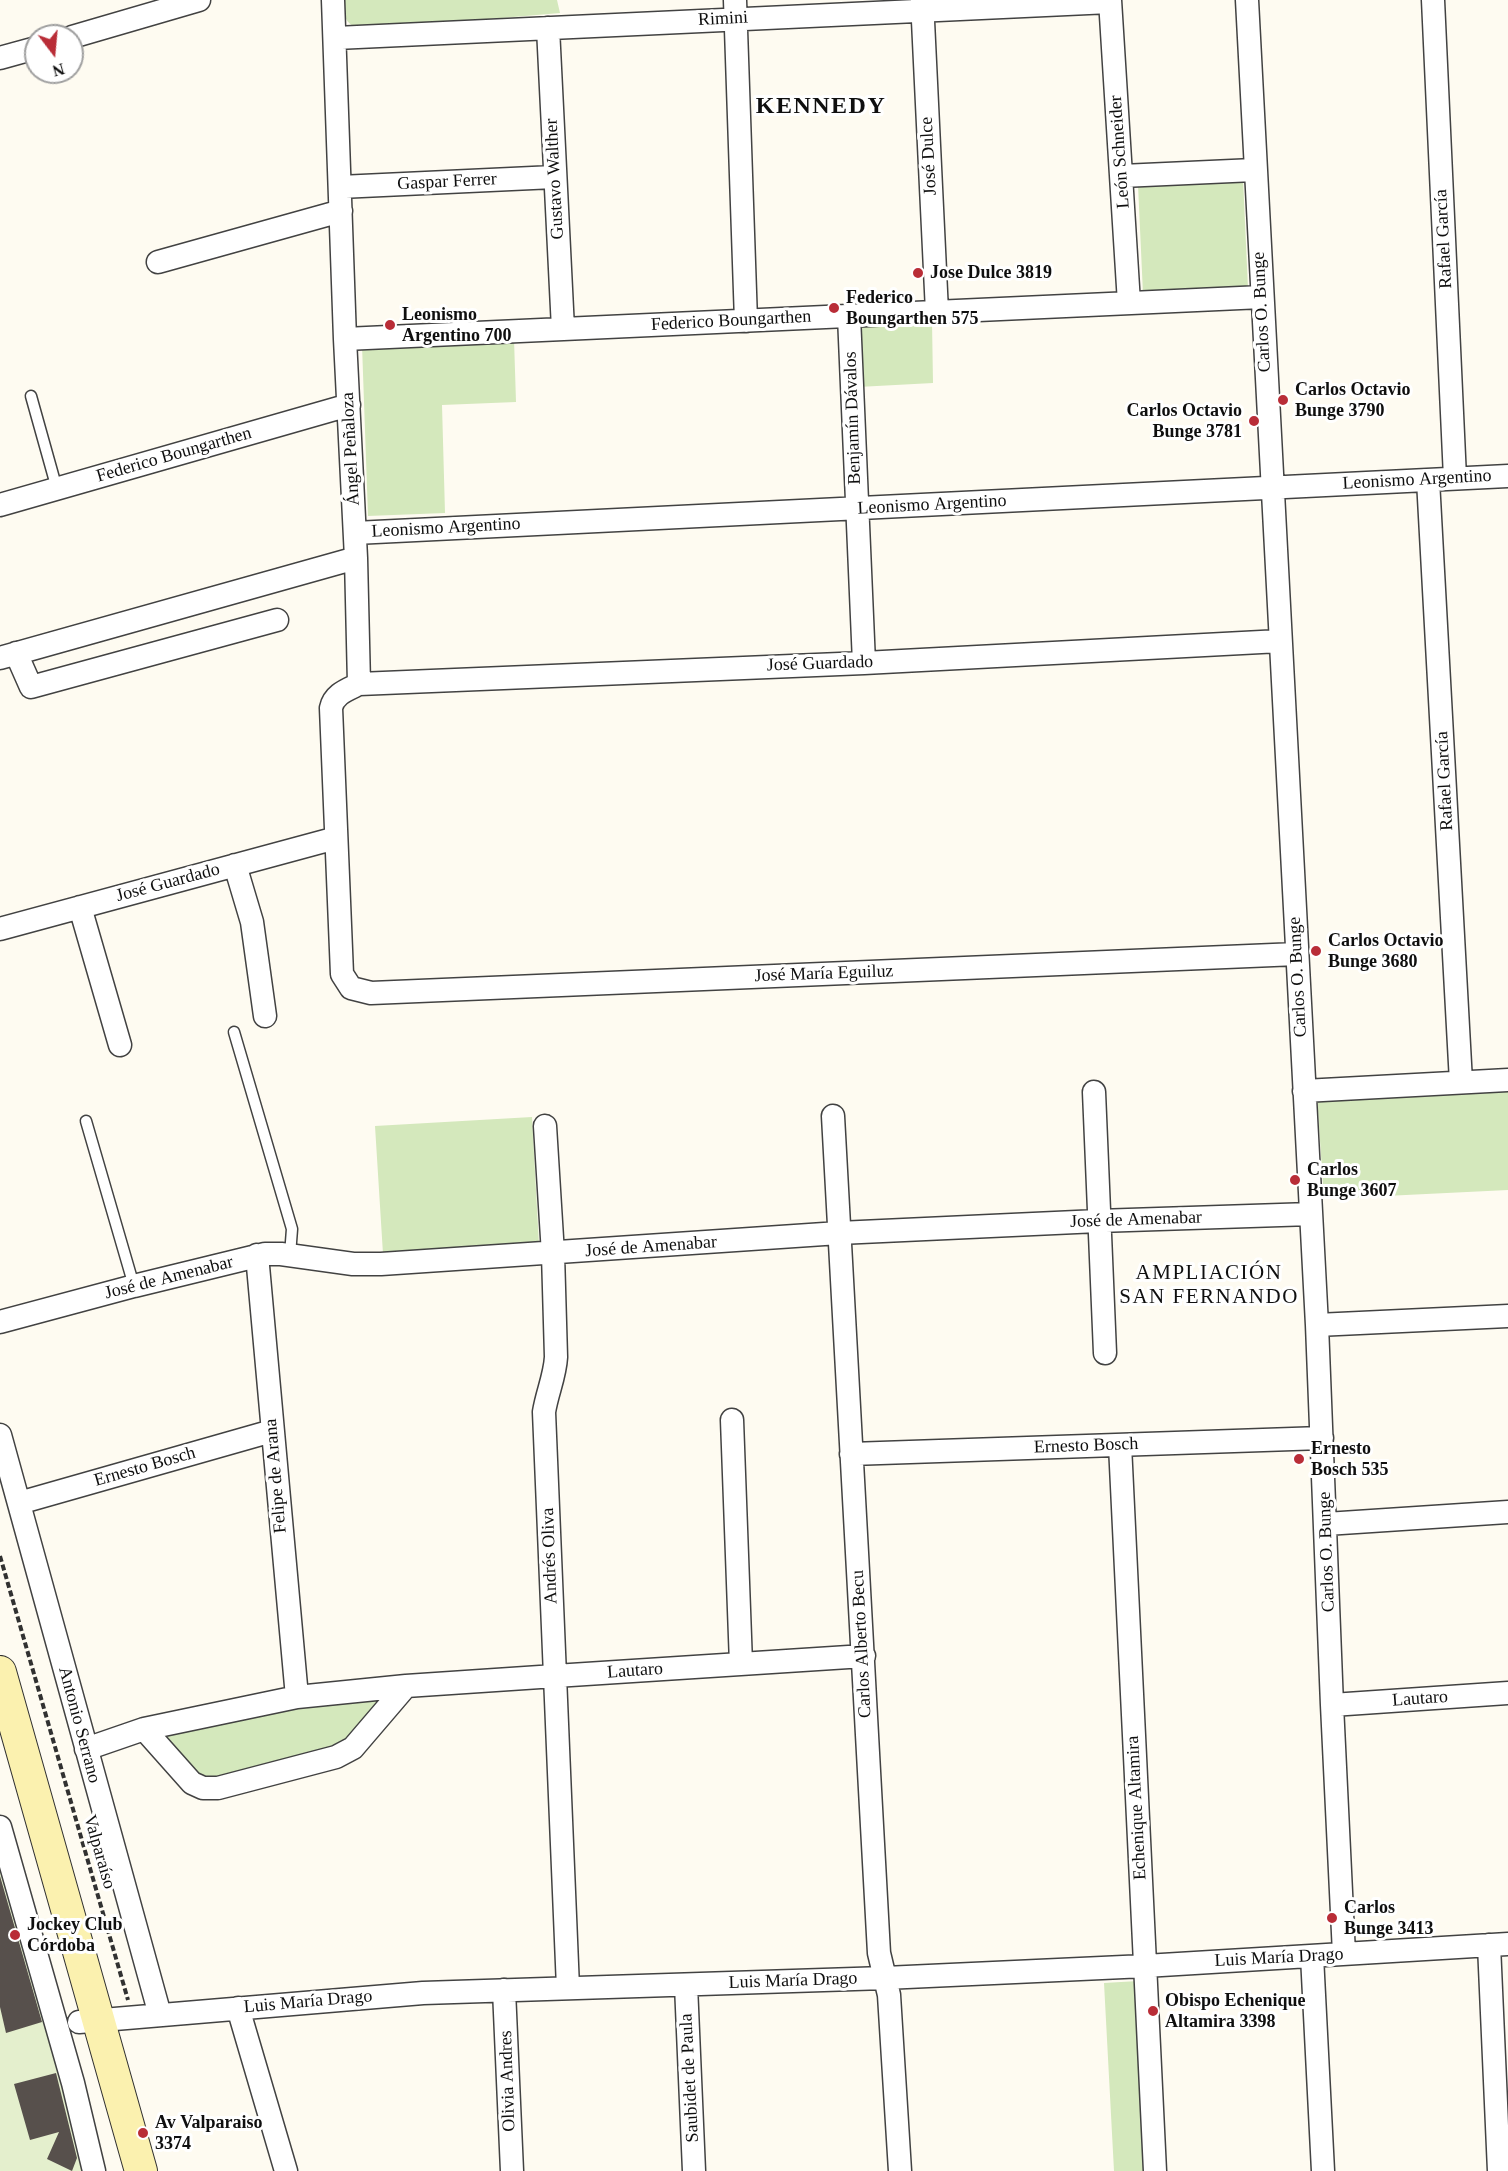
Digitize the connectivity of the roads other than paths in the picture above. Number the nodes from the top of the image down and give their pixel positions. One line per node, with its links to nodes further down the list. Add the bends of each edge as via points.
1 (199, 0): 6 (street)
2 (333, 0): 11 (street, Ángel Peñaloza)
3 (1247, 0): 14 (street, Carlos O. Bunge)
4 (1433, 0): 30 (street, Rafael García)
5 (1110, 1): 7 (street, Rimini); 15 (street, León Schneider)
6 (161, 5): 10 (street)
7 (922, 5): 8 (street, Rimini); 22 (street, José Dulce)
8 (736, 9): 9 (street, Rimini); 24 (street)
9 (548, 28): 11 (street, Rimini); 16 (street, Gustavo Walther)
10 (84, 33)
11 (336, 38): 17 (street, Ángel Peñaloza)
12 (24, 51): 13 (street)
13 (0, 58)
14 (1254, 170): 15 (street); 20 (street, Carlos O. Bunge)
15 (1122, 176): 21 (street, León Schneider)
16 (554, 177): 17 (street, Gaspar Ferrer); 25 (street, Gustavo Walther)
17 (340, 187): 18 (street, Ángel Peñaloza)
18 (341, 211): 19 (street); 26 (street, Ángel Peñaloza)
19 (158, 262)
20 (1262, 297): 21 (street, Federico Boungarthen); 32 (street, Carlos O. Bunge)
21 (1129, 303): 22 (street, Federico Boungarthen)
22 (937, 312): 23 (street, Federico Boungarthen)
23 (849, 316): 24 (street, Federico Boungarthen); 35 (street, Benjamín Dávalos)
24 (746, 321): 25 (street, Federico Boungarthen)
25 (563, 329): 26 (street, Federico Boungarthen)
26 (345, 339): 28 (street, Ángel Peñaloza)
27 (31, 396): 33 (lane)
28 (349, 405): 33 (street, Federico Boungarthen); 36 (street, Ángel Peñaloza)
29 (1508, 476): 30 (street, Leonismo Argentino)
30 (1455, 478): 31 (street, Leonismo Argentino)
31 (1428, 480): 32 (street, Leonismo Argentino); 52 (street, Rafael García)
32 (1272, 488): 35 (street, Leonismo Argentino); 39 (street, Carlos O. Bunge)
33 (57, 489): 34 (street, Federico Boungarthen)
34 (0, 505)
35 (857, 508): 36 (street, Leonismo Argentino); 41 (street, Benjamín Dávalos)
36 (355, 533): 37 (street, Ángel Peñaloza)
37 (356, 558): 40 (street, Leonismo Argentino); 42 (street, Ángel Peñaloza)
38 (277, 620): 40 (street, via 31,687)
39 (1280, 641): 41 (street, José Guardado); 47 (street, Carlos O. Bunge)
40 (8, 656)
41 (864, 663): 42 (street, José Guardado)
42 (359, 684): 43 (street, via 338,695 331,708)
43 (336, 837): 44 (street, José Guardado); 47 (street, José María Eguiluz, via 342,974 351,988 371,993)
44 (235, 865): 45 (street, José Guardado); 48 (street, via 252,922)
45 (80, 907): 46 (street, José Guardado); 50 (street)
46 (0, 929)
47 (1297, 954): 53 (street, Carlos O. Bunge)
48 (265, 1016)
49 (234, 1032): 62 (lane, via 292,1229)
50 (120, 1045)
51 (1508, 1080): 52 (street)
52 (1461, 1082): 53 (street)
53 (1304, 1091): 58 (street, Carlos O. Bunge)
54 (1094, 1092): 59 (street)
55 (833, 1116): 60 (street, Carlos Alberto Becu)
56 (86, 1121): 64 (lane)
57 (545, 1126): 61 (street, Andrés Oliva)
58 (1311, 1214): 59 (street, José de Amenabar); 67 (street, Carlos O. Bunge)
59 (1098, 1221): 60 (street, José de Amenabar); 68 (street)
60 (839, 1233): 61 (street, José de Amenabar); 74 (street, Carlos Alberto Becu)
61 (553, 1254): 62 (street, José de Amenabar, via 353,1264); 81 (street, Andrés Oliva, via 556,1357 544,1412)
62 (290, 1255): 63 (street, José de Amenabar)
63 (257, 1256): 64 (street, José de Amenabar); 70 (street, Felipe de Arana)
64 (134, 1286): 66 (street, José de Amenabar)
65 (1508, 1316): 67 (street)
66 (0, 1322)
67 (1317, 1324): 72 (street, Carlos O. Bunge)
68 (1105, 1353)
69 (732, 1420): 79 (street)
70 (272, 1431): 75 (street, Ernesto Bosch); 84 (street, Felipe de Arana)
71 (0, 1435): 75 (street, Antonio Serrano)
72 (1322, 1437): 73 (street, Ernesto Bosch); 77 (street, Carlos O. Bunge)
73 (1120, 1444): 74 (street, Ernesto Bosch); 93 (street, Echenique Altamira)
74 (851, 1454): 78 (street, Carlos Alberto Becu)
75 (19, 1503): 88 (street, Antonio Serrano)
76 (1508, 1512): 77 (street)
77 (1326, 1524): 85 (street, Carlos O. Bunge)
78 (864, 1656): 79 (street, Lautaro); 94 (street, Carlos Alberto Becu, via 879,1953)
79 (741, 1664): 81 (street, Lautaro)
80 (0, 1672): 100 (main road)
81 (555, 1676): 82 (street, Lautaro); 96 (street, Andrés Oliva)
82 (406, 1686): 84 (street, Lautaro); 86 (street, via 353,1748 336,1757 218,1788 192,1783)
83 (1508, 1693): 85 (street, Lautaro)
84 (297, 1697): 86 (street, Lautaro)
85 (1332, 1705): 91 (street, Carlos O. Bunge)
86 (144, 1730): 88 (street, Lautaro)
87 (0, 1748): 100 (main road)
88 (86, 1749): 99 (street, Antonio Serrano)
89 (0, 1827): 101 (street)
90 (1499, 1945): 91 (street, Luis María Drago); 110 (street)
91 (1344, 1954): 92 (street, Luis María Drago)
92 (1312, 1956): 93 (street, Luis María Drago); 109 (street)
93 (1145, 1966): 94 (street, Luis María Drago); 108 (street, Echenique Altamira)
94 (885, 1978): 95 (street, Luis María Drago); 107 (street, Carlos Alberto Becu, via 890,1995)
95 (686, 1985): 96 (street, Luis María Drago); 106 (street, Saubidet de Paula)
96 (568, 1988): 97 (street, Luis María Drago)
97 (504, 1990): 98 (street, Luis María Drago); 105 (street, Olivia Andres)
98 (238, 2008): 99 (street, Luis María Drago); 104 (street)
99 (160, 2015): 100 (street, Luis María Drago)
100 (89, 2021): 102 (main road); 103 (main road)
101 (94, 2171)
102 (121, 2171)
103 (141, 2171)
104 (286, 2171)
105 (512, 2171)
106 (694, 2171)
107 (900, 2171)
108 (1155, 2171)
109 (1323, 2171)
110 (1499, 2171)

